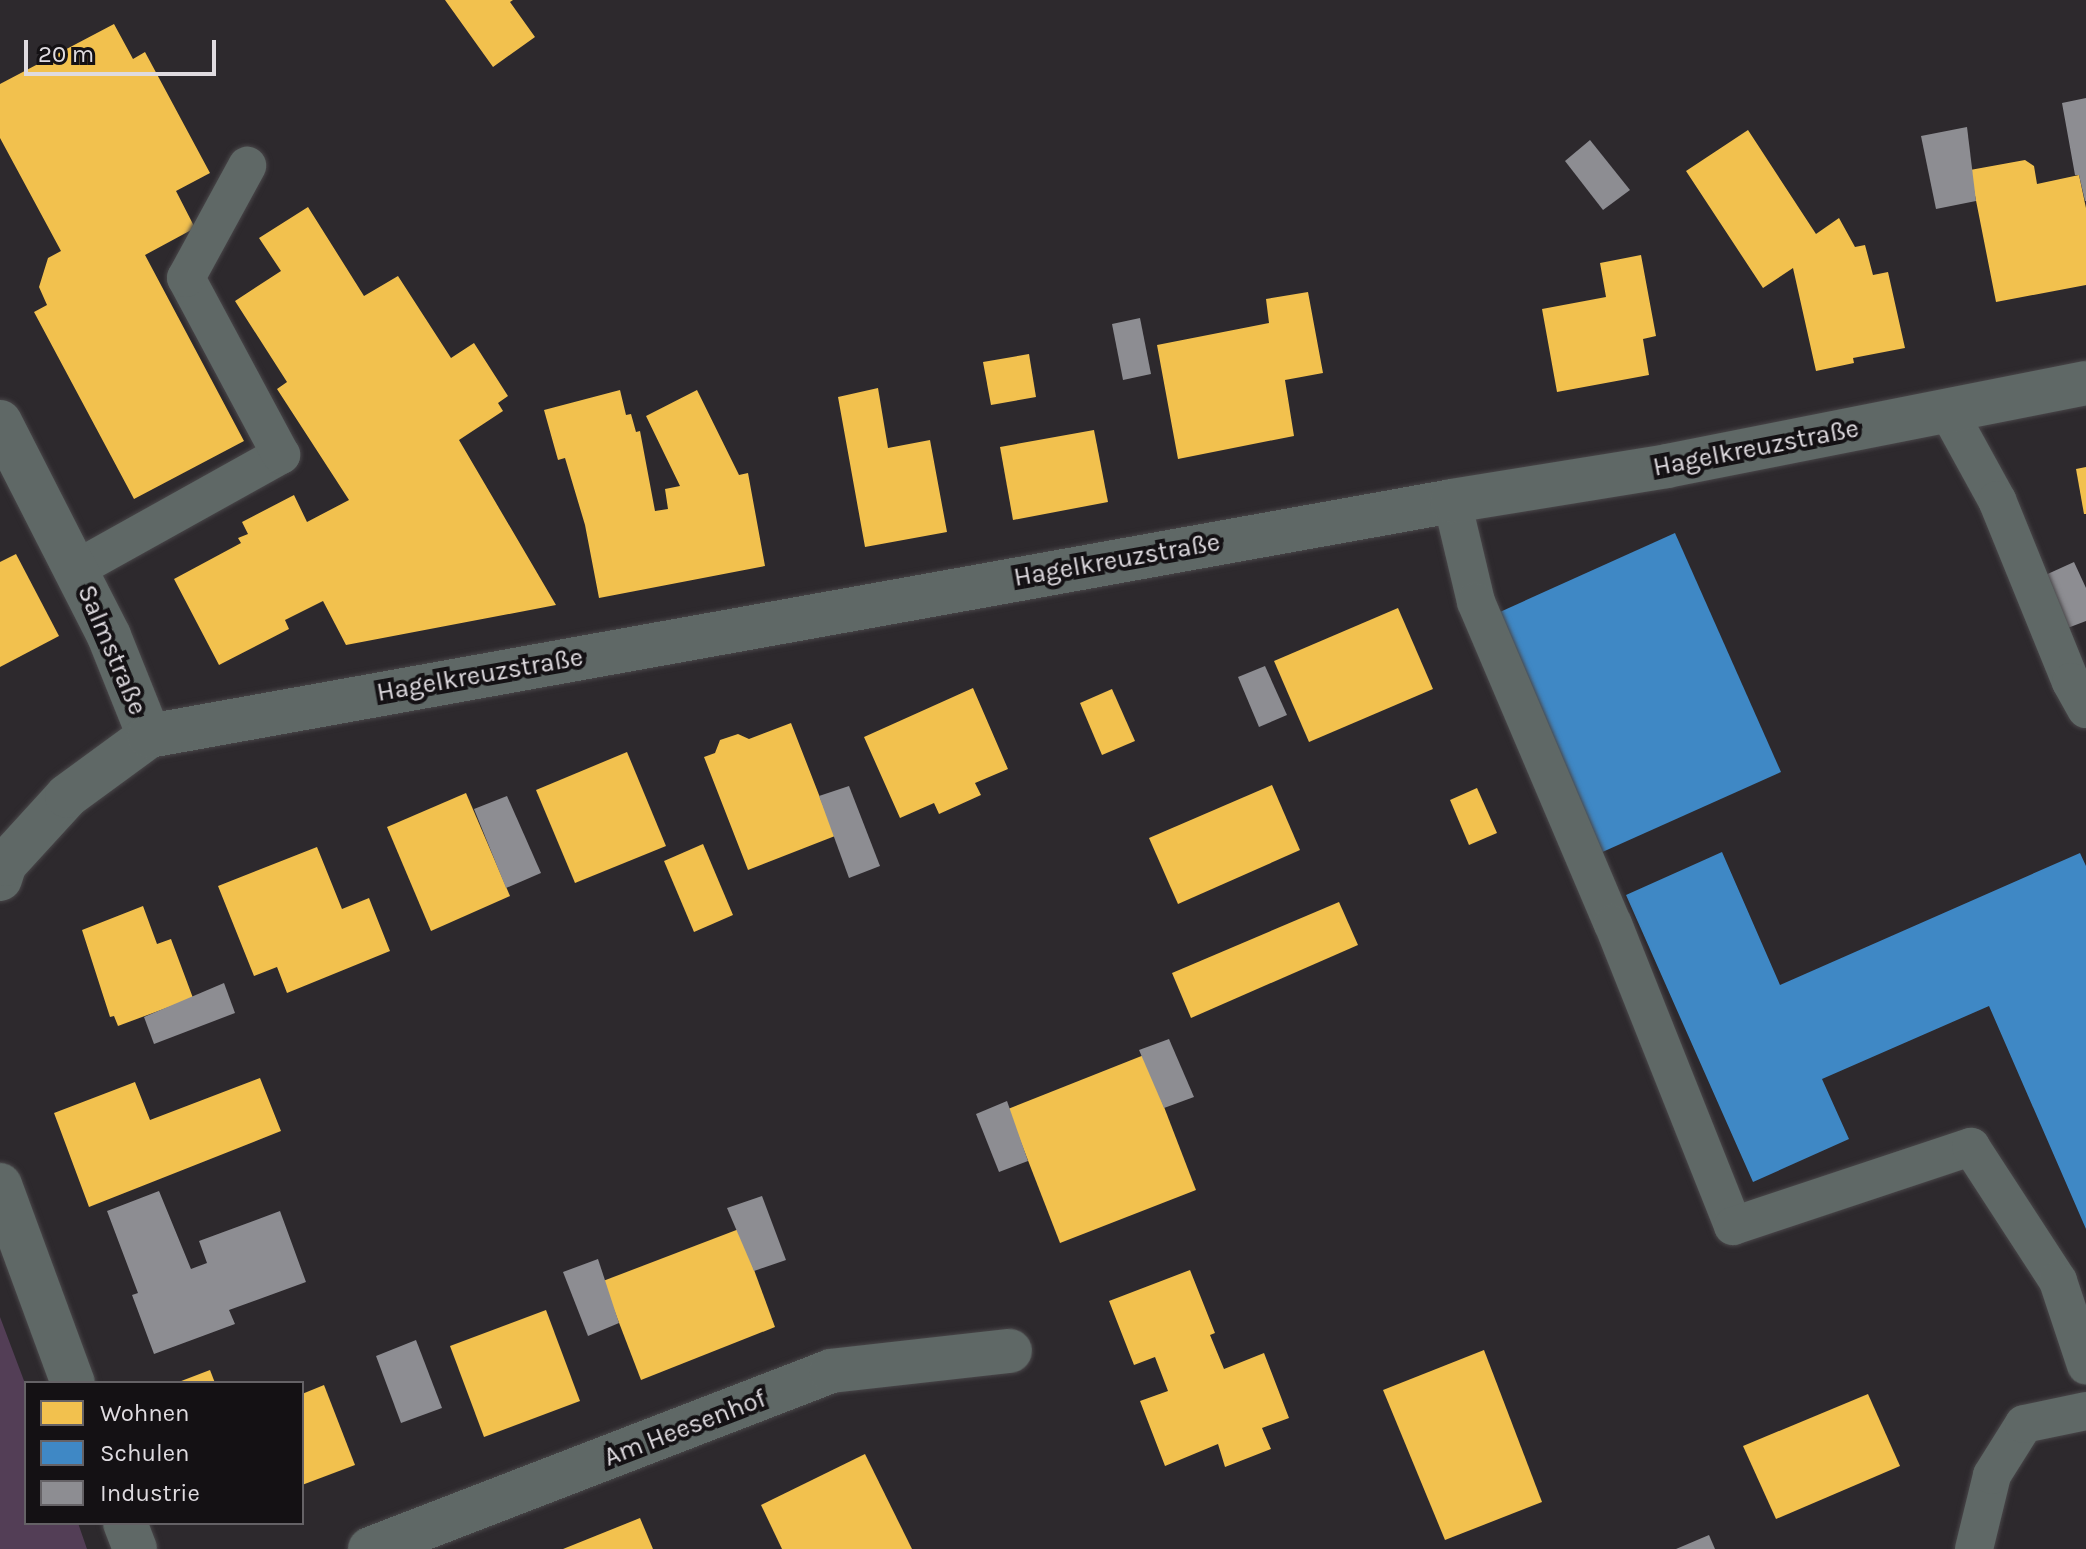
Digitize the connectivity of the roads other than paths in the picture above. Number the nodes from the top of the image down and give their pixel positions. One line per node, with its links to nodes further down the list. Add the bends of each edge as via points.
1 (247, 166): 6 (lane, via 186,278 281,455)
2 (2086, 383): 3 (street, Hagelkreuzstraße)
3 (1948, 411): 5 (street, Hagelkreuzstraße); 7 (lane, via 1997,500)
4 (0, 422): 6 (street, Salmstraße)
5 (1452, 501): 8 (street, Hagelkreuzstraße); 12 (lane, via 1476,602 1613,924 1733,1226 1971,1147 2058,1281)
6 (76, 569): 8 (street, Salmstraße)
7 (2086, 709)
8 (149, 736): 9 (street, Salmstraße, via 67,796)
9 (2, 868)
10 (0, 1185): 13 (street)
11 (1010, 1351): 17 (street, Am Heesenhof, via 831,1371)
12 (2085, 1359)
13 (72, 1381)
14 (2086, 1411): 18 (lane, via 2024,1424 1992,1475)
15 (126, 1525): 16 (street)
16 (135, 1549)
17 (370, 1549)
18 (1974, 1549)

